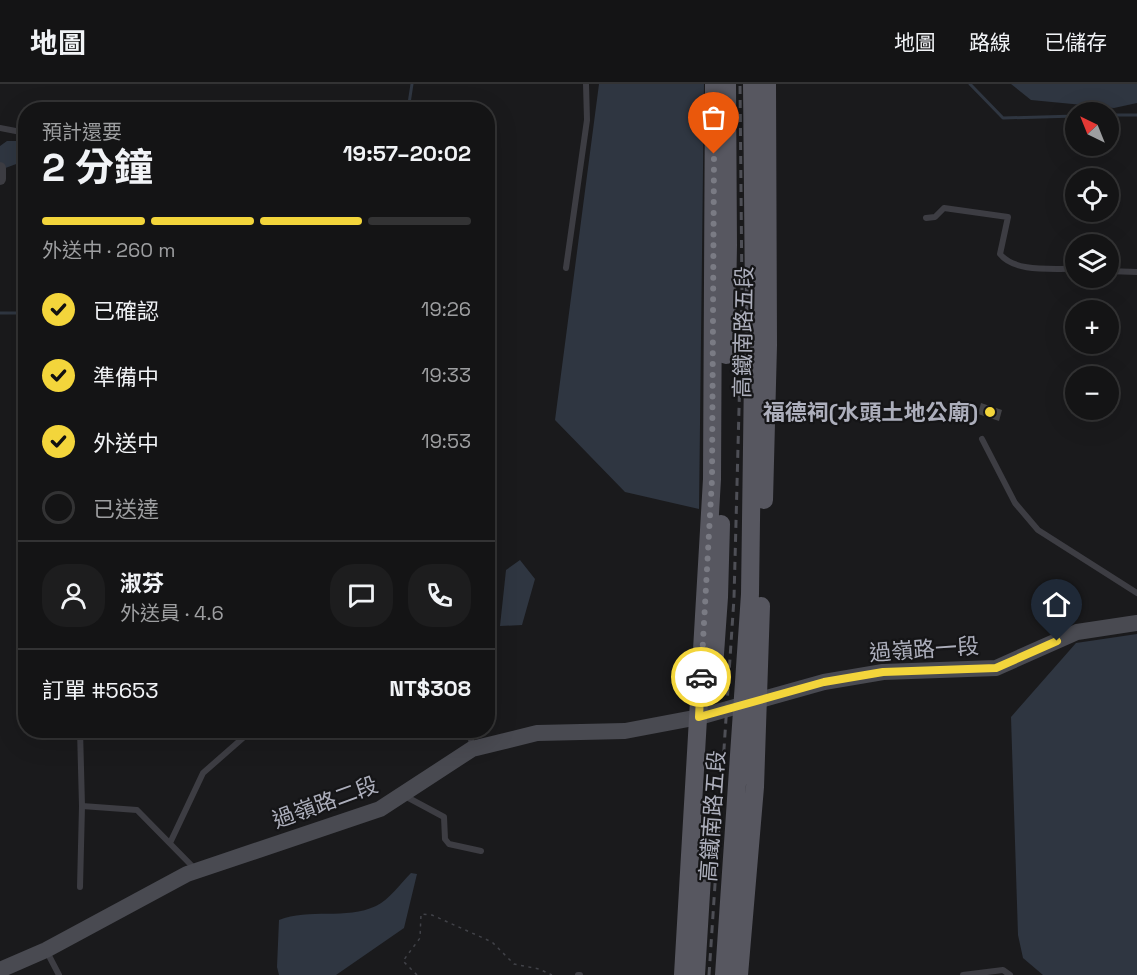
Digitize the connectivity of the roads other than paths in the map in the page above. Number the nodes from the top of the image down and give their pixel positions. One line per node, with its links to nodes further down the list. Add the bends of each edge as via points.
1 (586, 84): 14 (lane, via 586,120)
2 (714, 84): 6 (main road, 高鐵南路五段)
3 (727, 84): 10 (main road, 高鐵南路五段)
4 (752, 84): 18 (main road, 高鐵南路五段)
5 (767, 84): 13 (main road, 高鐵南路五段)
6 (714, 111): 10 (main road); 23 (main road, 高鐵南路五段, via 712,479)
7 (0, 128): 8 (lane)
8 (18, 131)
9 (0, 168): 11 (street)
10 (728, 170): 23 (main road, 高鐵南路五段, via 720,585)
11 (0, 179)
12 (926, 218): 15 (lane, via 934,217 944,208 1008,217 1000,254 1007,262)
13 (768, 231): 18 (main road); 22 (main road, 高鐵南路五段)
14 (566, 268)
15 (1065, 268)
16 (1119, 271): 17 (lane)
17 (1137, 272)
18 (754, 301): 22 (main road, 高鐵南路五段)
19 (981, 439): 20 (lane, via 1015,502 1038,530)
20 (1137, 593)
21 (1137, 623): 22 (street, 過嶺路一段, via 1077,632 996,668 883,672 824,682)
22 (751, 702): 23 (street, 過嶺路一段); 38 (main road, 高鐵南路五段); 39 (main road, 高鐵南路五段, via 755,787)
23 (705, 716): 27 (street, 過嶺路二段, via 625,731 537,733); 36 (main road, 高鐵南路五段); 36 (main road, 高鐵南路五段, via 700,903)
24 (80, 738): 29 (lane)
25 (243, 738): 30 (lane, via 203,773)
26 (471, 738): 27 (lane)
27 (472, 749): 28 (street, 過嶺路二段)
28 (402, 795): 31 (lane, via 444,818 449,844); 32 (street, 過嶺路二段, via 380,809)
29 (82, 806): 30 (lane, via 137,810); 33 (lane)
30 (170, 843): 32 (lane)
31 (482, 851)
32 (197, 871): 34 (street, 過嶺路二段)
33 (80, 886)
34 (46, 950): 35 (street, 過嶺路二段); 37 (lane)
35 (0, 970)
36 (688, 970)
37 (59, 975)
38 (724, 975)
39 (739, 975)
40 (963, 975): 41 (lane, via 1003,970)
41 (1010, 975)

